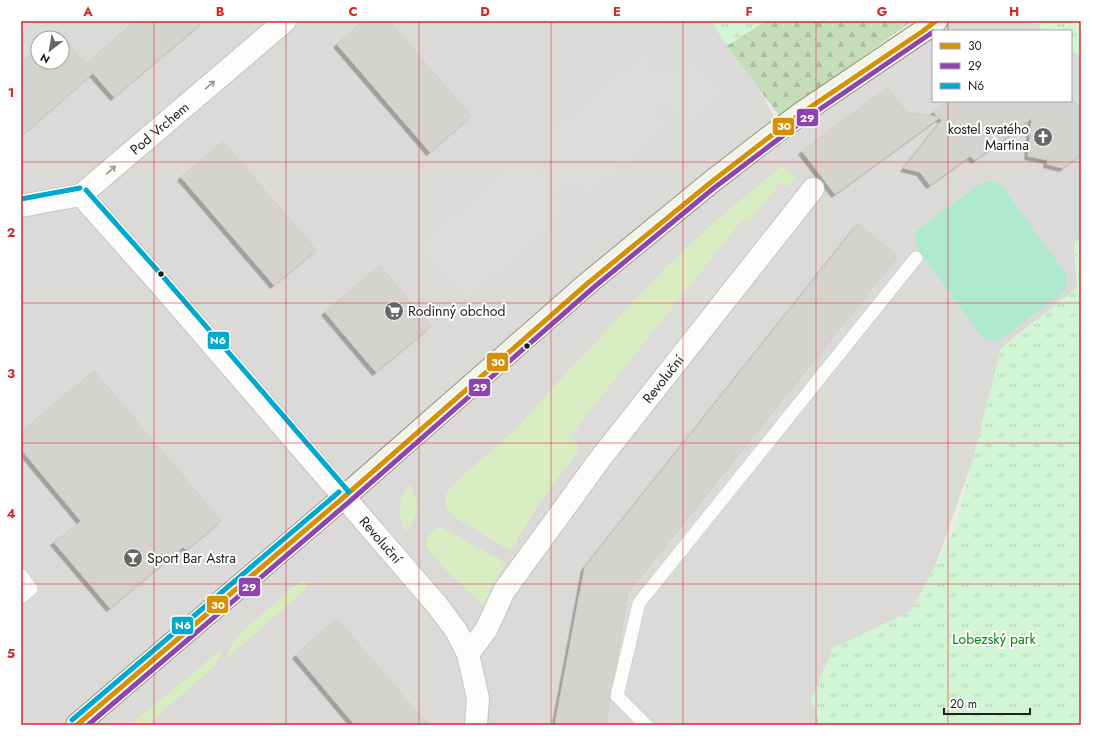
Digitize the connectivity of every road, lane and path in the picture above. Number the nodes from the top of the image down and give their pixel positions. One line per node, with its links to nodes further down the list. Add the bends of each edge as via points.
1 (285, 21): 4 (street, Pod Vrchem, one-way to 1)
2 (936, 21): 7 (street, via 803,112 710,183 588,283)
3 (812, 189): 10 (street, Revoluční, via 596,465 504,591 486,630)
4 (81, 195): 5 (street); 7 (street, Revoluční)
5 (21, 206)
6 (916, 258): 13 (lane, via 638,603 617,696)
7 (344, 497): 10 (street, Revoluční, via 438,606 457,632); 11 (street)
8 (21, 575): 9 (lane, via 32,589)
9 (21, 597)
10 (468, 654): 12 (street, Revoluční, via 478,698)
11 (77, 725)
12 (476, 725)
13 (646, 725)

